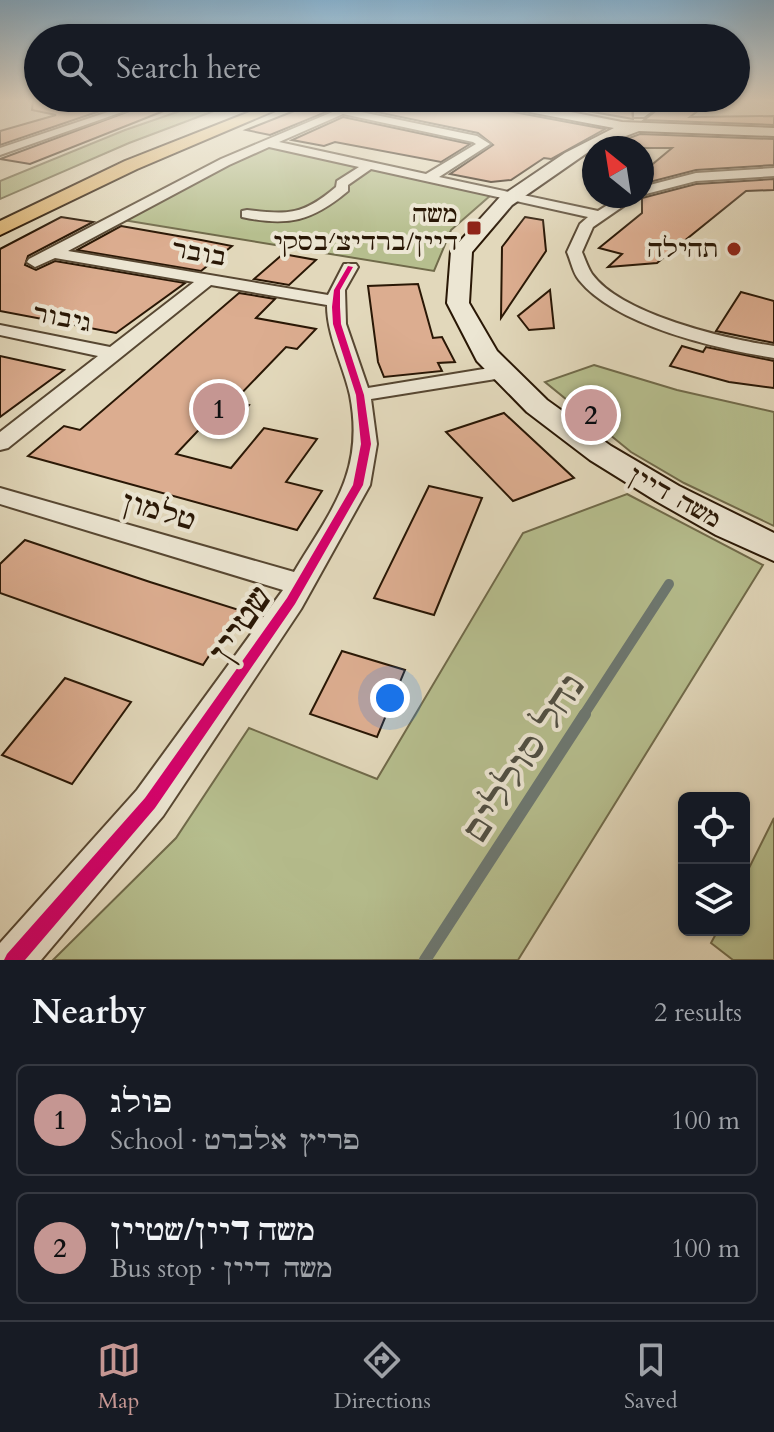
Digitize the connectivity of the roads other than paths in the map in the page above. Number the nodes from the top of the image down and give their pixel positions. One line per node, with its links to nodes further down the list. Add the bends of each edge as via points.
1 (150, 145): 13 (main road)
2 (181, 145): 16 (main road)
3 (263, 145): 17 (street)
4 (275, 145): 7 (street)
5 (483, 145): 9 (street)
6 (580, 145): 11 (street, משה דיין)
7 (370, 165): 9 (street); 14 (street, via 341,184 343,188 317,211 302,217)
8 (774, 172): 10 (street, via 688,178)
9 (428, 178): 11 (street)
10 (654, 188)
11 (513, 196): 15 (street); 25 (street, משה דיין, via 465,240 454,281 471,329)
12 (609, 208): 15 (street)
13 (0, 211)
14 (247, 214)
15 (596, 215): 23 (street, via 572,253 581,273 605,293 663,325)
16 (0, 229)
17 (54, 253): 18 (street); 20 (street, בובר)
18 (35, 262)
19 (350, 267): 21 (street)
20 (208, 279): 21 (street, בובר); 24 (street)
21 (336, 301): 26 (street, שטיין, via 337,324)
22 (0, 330): 24 (street, גיבור)
23 (774, 352)
24 (113, 353): 27 (street)
25 (502, 372): 26 (street); 29 (street, משה דיין, via 554,421 630,473)
26 (360, 395): 30 (street, שטיין, via 366,444 358,485)
27 (0, 443)
28 (0, 496): 30 (street, טלמון)
29 (774, 548)
30 (299, 584): 31 (street, שטיין, via 150,803)
31 (13, 960)

